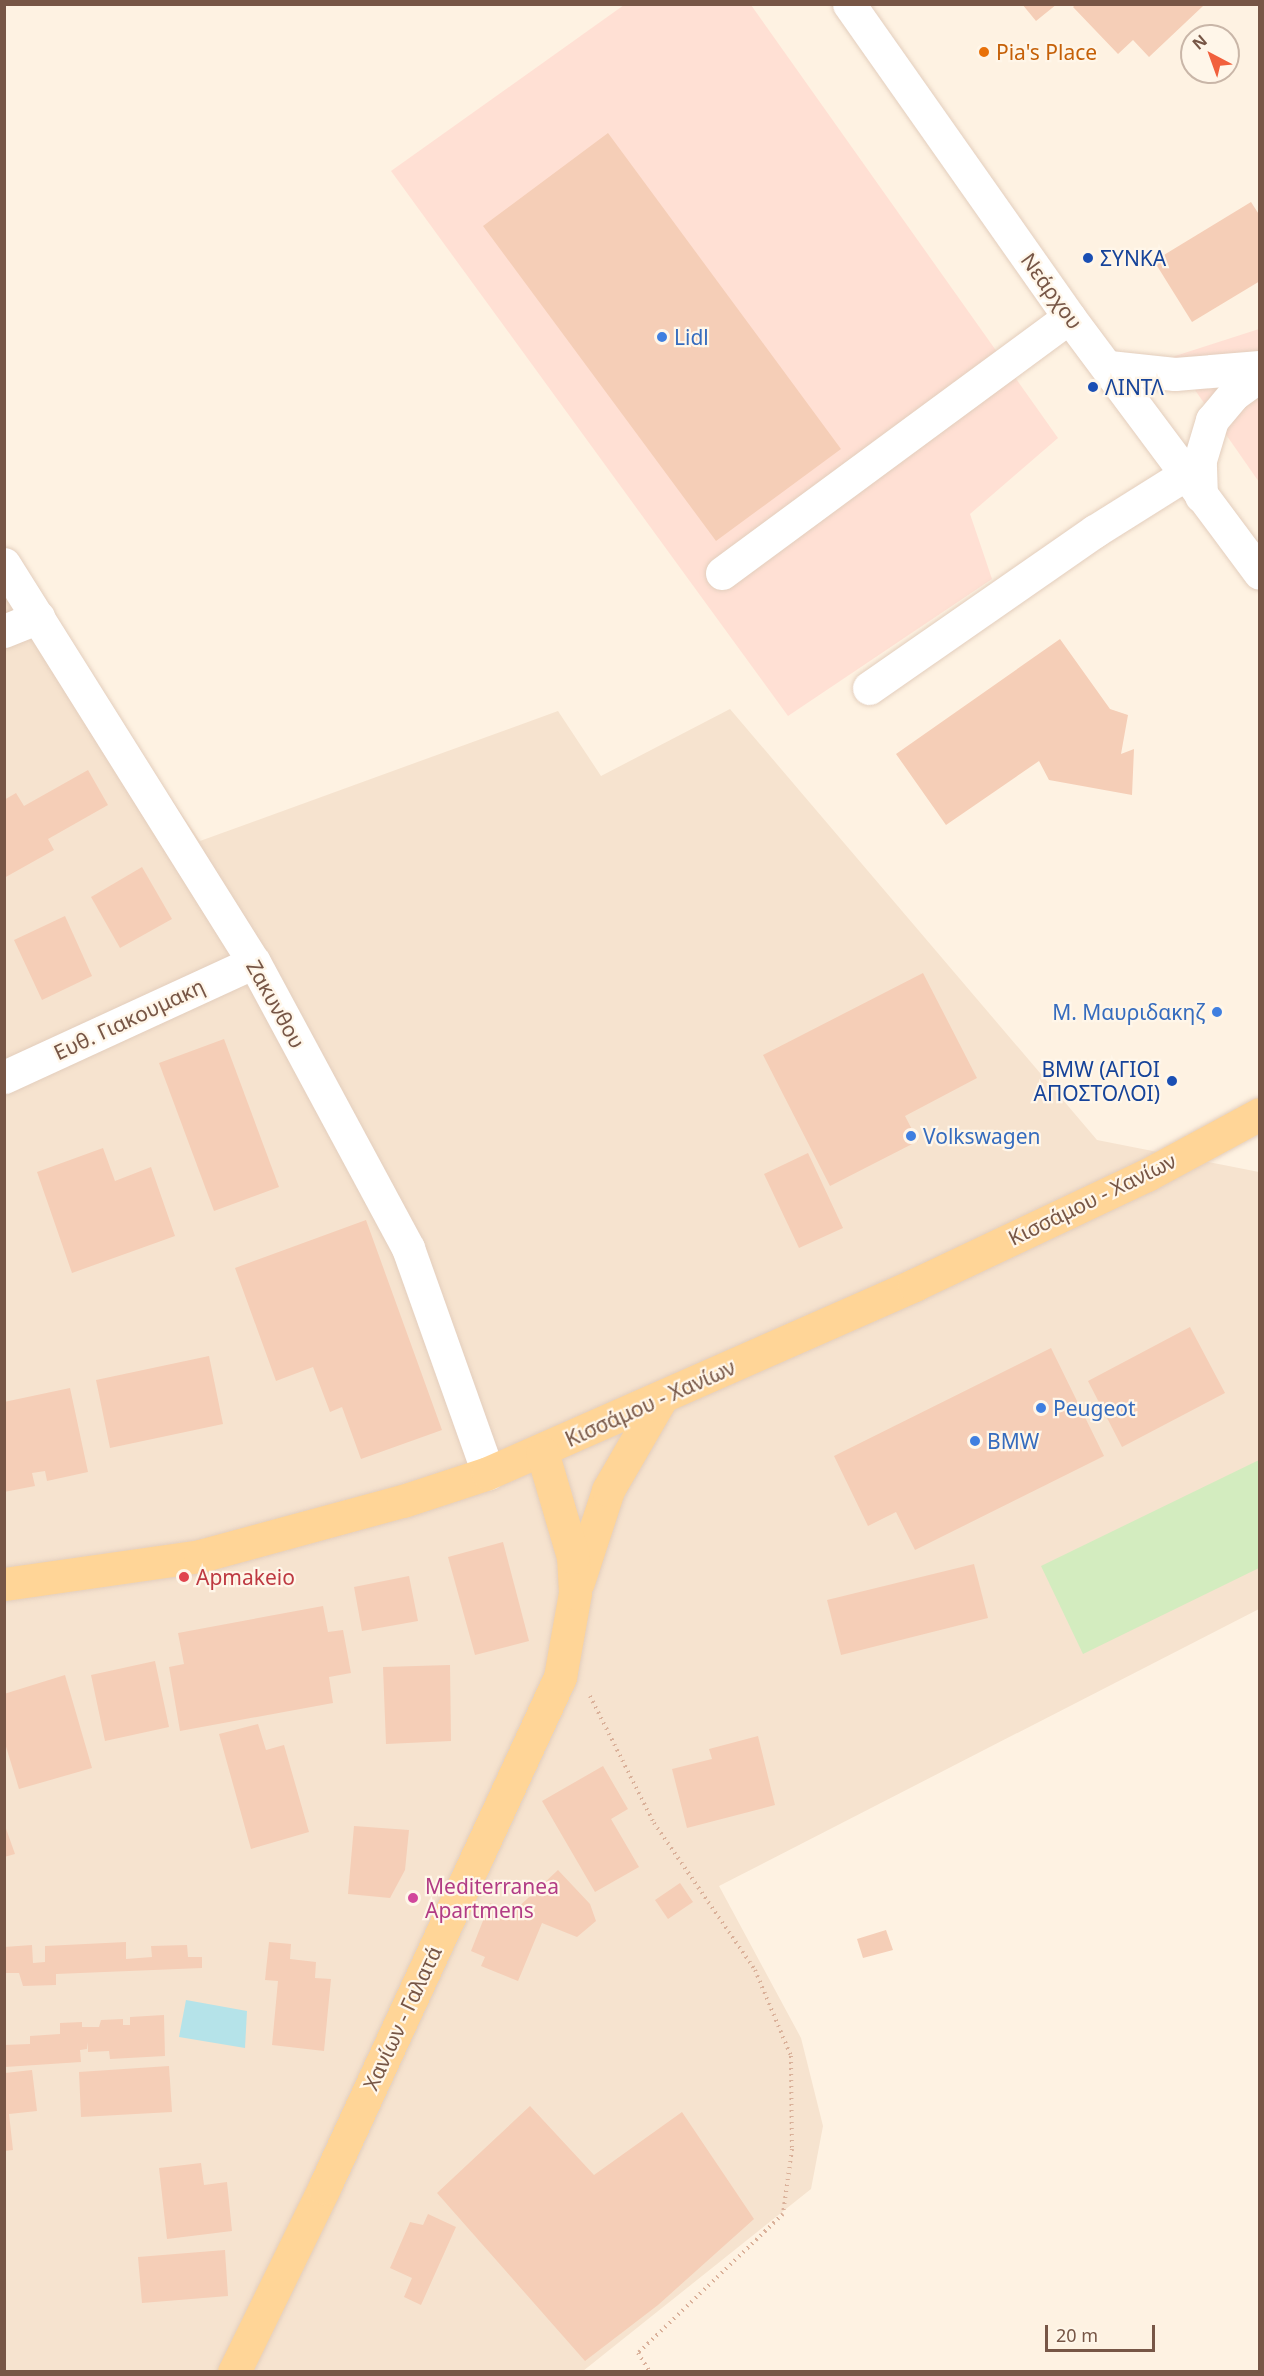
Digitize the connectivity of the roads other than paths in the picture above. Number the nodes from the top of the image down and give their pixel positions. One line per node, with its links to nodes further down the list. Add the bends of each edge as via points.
1 (849, 4): 2 (street, Νεάρχου)
2 (1069, 317): 3 (street, Νεάρχου); 8 (street)
3 (1109, 367): 4 (street, via 1176,374); 6 (street, Νεάρχου)
4 (1260, 367)
5 (1260, 375): 6 (street, via 1234,394 1212,420)
6 (1194, 485): 9 (street, Νεάρχου); 12 (street, via 1095,531)
7 (4, 564): 10 (street, Ζακυνθου)
8 (722, 573)
9 (1260, 573)
10 (38, 617): 11 (street); 13 (street, Ζακυνθου)
11 (4, 631)
12 (868, 688)
13 (254, 962): 14 (street, Ευθ. Γιακουμακη); 18 (street, Ζακυνθου, via 408,1248)
14 (4, 1077)
15 (1260, 1114): 16 (main road, Κισσάμου - Χανίων, via 1147,1174)
16 (662, 1397): 17 (main road, Κισσάμου - Χανίων); 20 (main road, via 608,1490)
17 (542, 1452): 18 (main road, Κισσάμου - Χανίων); 20 (main road, Χανίων - Γαλατά, via 573,1557)
18 (488, 1473): 19 (main road, Κισσάμου - Χανίων, via 403,1501 200,1556)
19 (4, 1584)
20 (575, 1593): 21 (main road, Χανίων - Γαλατά, via 560,1677 324,2188)
21 (234, 2372)

